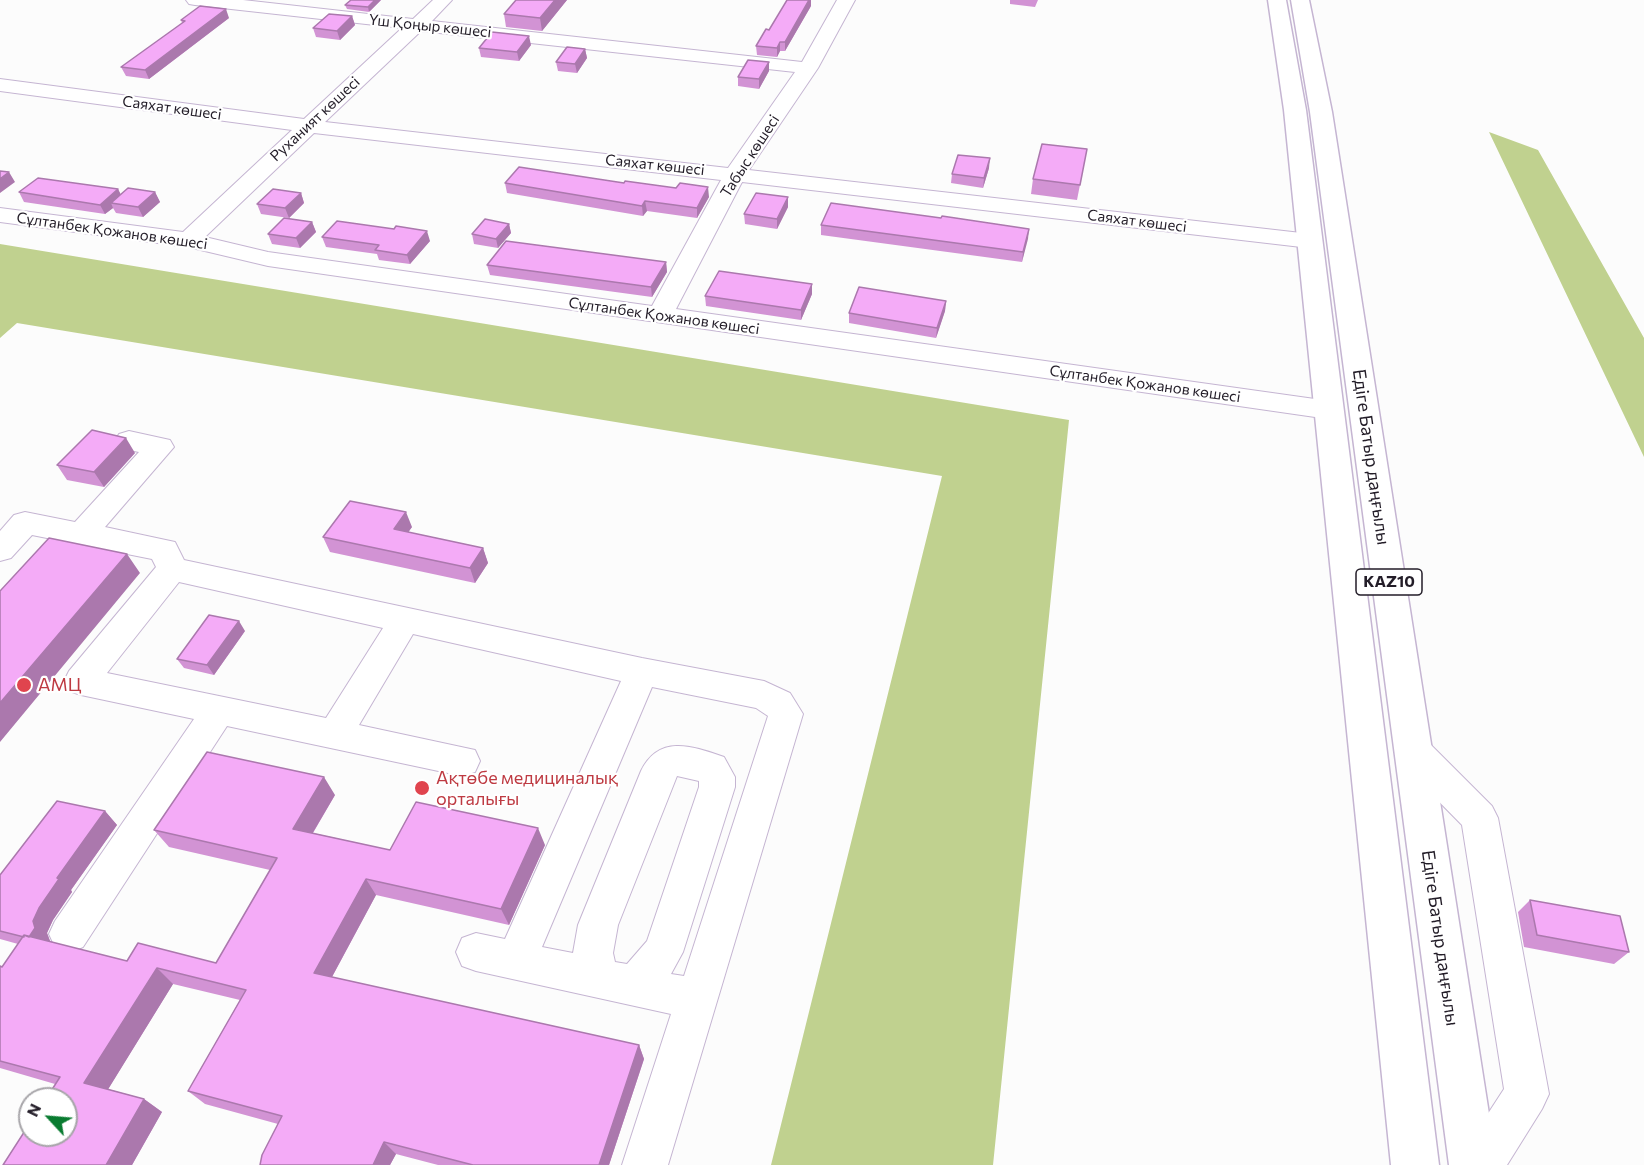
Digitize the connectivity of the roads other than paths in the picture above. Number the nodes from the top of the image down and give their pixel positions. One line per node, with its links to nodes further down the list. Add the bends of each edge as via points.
1 (195, 0): 6 (street, Үш Қоңыр көшесі)
2 (442, 0): 6 (street, Руханият көшесі)
3 (846, 0): 7 (street, Табыс көшесі)
4 (1276, 0): 13 (main road, Едіге Батыр даңғылы / KAZ10, via 1295,110)
5 (1300, 0): 24 (main road, Едіге Батыр даңғылы / KAZ10, via 1321,112)
6 (416, 24): 7 (street, Үш Қоңыр көшесі); 9 (street, Руханият көшесі)
7 (808, 68): 10 (street, Табыс көшесі)
8 (0, 85): 9 (street, Саяхат көшесі)
9 (307, 126): 10 (street, Саяхат көшесі); 12 (street, Руханият көшесі)
10 (735, 174): 13 (street, Саяхат көшесі); 14 (street, Табыс көшесі)
11 (0, 215): 12 (street, Сұлтанбек Қожанов көшесі)
12 (188, 240): 14 (street, Сұлтанбек Қожанов көшесі, via 268,259)
13 (1310, 240): 15 (main road, Едіге Батыр даңғылы / KAZ10)
14 (660, 315): 15 (street, Сұлтанбек Қожанов көшесі)
15 (1329, 410): 32 (main road, Едіге Батыр даңғылы / KAZ10)
16 (129, 441): 17 (street, via 160,447)
17 (81, 534): 18 (street, via 25,523); 19 (street, via 164,550)
18 (0, 549)
19 (172, 569): 20 (street); 22 (street, via 81,681)
20 (405, 620): 21 (street); 23 (street)
21 (642, 672): 28 (street); 30 (street, via 764,695 778,703 786,714)
22 (219, 710): 23 (street); 26 (street)
23 (334, 735): 25 (street)
24 (1413, 751): 33 (main road, Едіге Батыр даңғылы / KAZ10); 34 (street, via 1479,818 1527,1094)
25 (462, 761)
26 (69, 934)
27 (476, 952): 28 (street)
28 (516, 961): 29 (street)
29 (616, 983): 29 (street, via 593,952 598,925 659,771 673,760 711,768 717,777 717,788 663,952); 30 (street)
30 (695, 999): 31 (street)
31 (645, 1165)
32 (1414, 1165)
33 (1473, 1165)
34 (1481, 1165)

